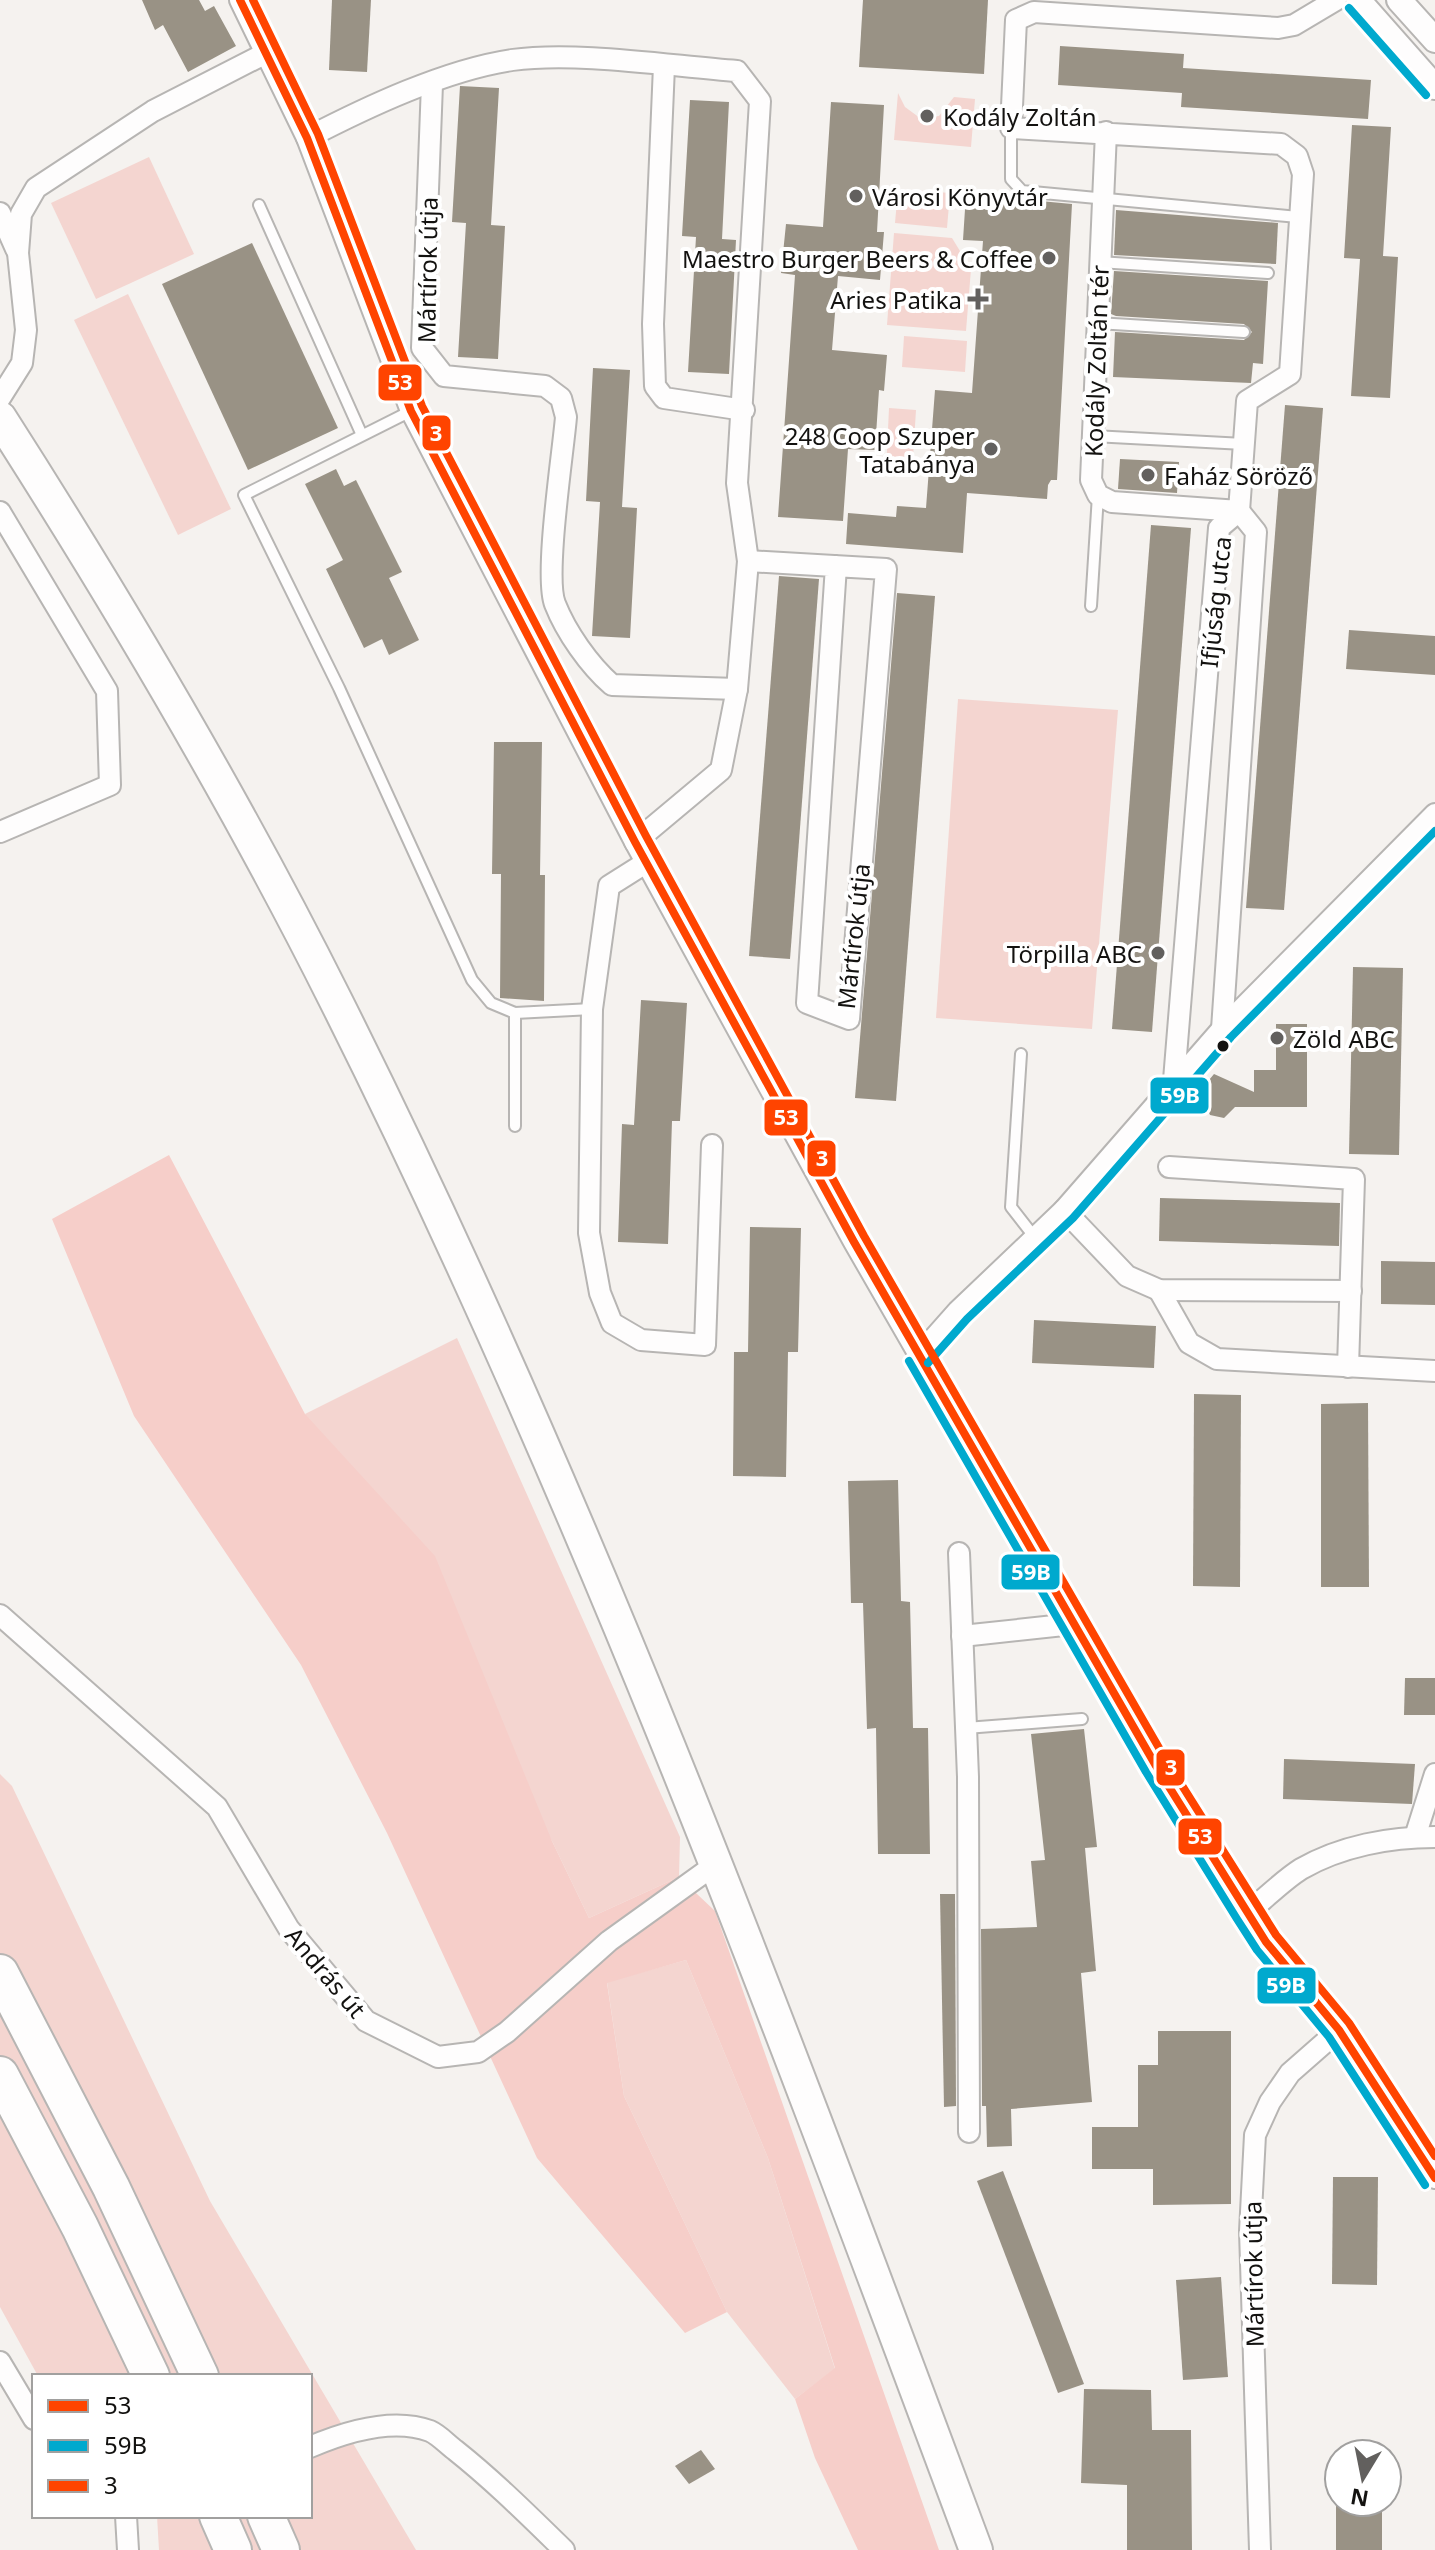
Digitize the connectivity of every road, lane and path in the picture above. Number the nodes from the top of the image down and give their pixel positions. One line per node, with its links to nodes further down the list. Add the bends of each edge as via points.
1 (240, 0): 7 (street, Mártírok útja)
2 (1336, 0): 11 (street, via 1294,25 1278,28 1034,12 1016,20)
3 (1358, 0): 10 (street)
4 (1374, 0): 5 (street)
5 (1402, 4): 6 (street)
6 (1435, 40)
7 (266, 53): 13 (street, Mártírok útja); 18 (street, via 153,111 36,188 21,214)
8 (664, 66): 9 (street, via 511,60); 24 (street, via 655,386 664,398); 24 (street, via 737,71 760,101)
9 (432, 84): 13 (street); 36 (street, Mártírok útja, via 422,348 444,376 545,386 561,398 566,417 553,601 596,670 612,685)
10 (1435, 87)
11 (1011, 128): 12 (street); 14 (lane, via 1011,179 1022,191)
12 (1106, 132): 14 (street, Kodály Zoltán tér); 17 (street, via 1281,144 1297,156 1303,174)
13 (307, 138): 25 (street, Mártírok útja)
14 (1101, 200): 17 (lane); 19 (street, Kodály Zoltán tér)
15 (259, 205): 27 (lane)
16 (0, 213): 18 (street)
17 (1298, 217): 29 (street, via 1290,374 1247,401)
18 (18, 253): 23 (street, via 26,330 22,363)
19 (1099, 262): 20 (lane); 21 (street, Kodály Zoltán tér)
20 (1268, 273)
21 (1097, 323): 22 (lane); 28 (street, Kodály Zoltán tér)
22 (1244, 332)
23 (0, 398)
24 (744, 410): 33 (street, via 737,483)
25 (411, 411): 27 (lane); 39 (street, Mártírok útja)
26 (0, 418): 64 (main road, via 103,580 336,1001 524,1402)
27 (361, 433): 42 (lane, via 244,495 472,980 491,1003)
28 (1093, 436): 29 (lane); 30 (street, Kodály Zoltán tér, via 1091,480)
29 (1244, 444): 31 (street)
30 (1098, 495): 31 (street, via 1112,502); 35 (lane)
31 (1239, 511): 43 (street, Ifjúság utca, via 1256,532); 45 (street, Ifjúság utca, via 1219,528)
32 (0, 512): 38 (street, via 107,691 110,785)
33 (748, 561): 34 (street, Mártírok útja); 36 (street)
34 (836, 566): 34 (street, Mártírok útja, via 886,569 849,1019 807,1003)
35 (1091, 606)
36 (737, 689): 39 (street, via 721,770)
37 (1435, 814): 43 (street)
38 (0, 832)
39 (635, 842): 40 (street, Mártírok útja)
40 (647, 862): 41 (street, via 609,886); 53 (street, Mártírok útja)
41 (592, 1009): 42 (lane); 47 (street, via 589,1233 600,1293 612,1323 641,1340 705,1345)
42 (515, 1013): 46 (lane)
43 (1222, 1029): 45 (street)
44 (1021, 1054): 50 (lane, via 1011,1207)
45 (1174, 1080): 49 (street)
46 (515, 1126)
47 (712, 1145)
48 (1169, 1167): 52 (street, via 1354,1179)
49 (1064, 1210): 50 (street); 51 (street, via 1127,1276)
50 (1036, 1239): 53 (street)
51 (1159, 1290): 52 (street); 54 (street, via 1189,1343 1217,1359)
52 (1351, 1291): 54 (street)
53 (919, 1355): 58 (street, Mártírok útja)
54 (1348, 1367): 55 (street)
55 (1435, 1371)
56 (959, 1553): 59 (street)
57 (0, 1615): 64 (street, András út, via 217,1807 289,1929 366,2021 438,2057 478,2052 498,2039 609,1941)
58 (1073, 1624): 59 (street); 65 (street, Mártírok útja)
59 (962, 1636): 61 (street)
60 (1082, 1719): 61 (lane)
61 (966, 1728): 69 (street)
62 (1435, 1774): 63 (street)
63 (1425, 1837): 65 (street, via 1377,1842 1312,1864)
64 (716, 1864): 83 (main road)
65 (1247, 1913): 67 (street, Mártírok útja)
66 (0, 1973): 73 (highway, via 111,2187)
67 (1339, 2030): 70 (street, Mártírok útja); 84 (street, Mártírok útja, via 1290,2073 1255,2135 1250,2231)
68 (0, 2075): 72 (highway)
69 (969, 2132)
70 (1435, 2178)
71 (0, 2362): 74 (street)
72 (150, 2374)
73 (199, 2374)
74 (32, 2416)
75 (312, 2446): 82 (street, via 375,2428 431,2432 485,2473)
76 (126, 2518): 79 (street)
77 (219, 2518): 80 (highway)
78 (267, 2518): 81 (highway)
79 (128, 2550)
80 (233, 2550)
81 (281, 2550)
82 (564, 2550)
83 (976, 2550)
84 (1260, 2550)

